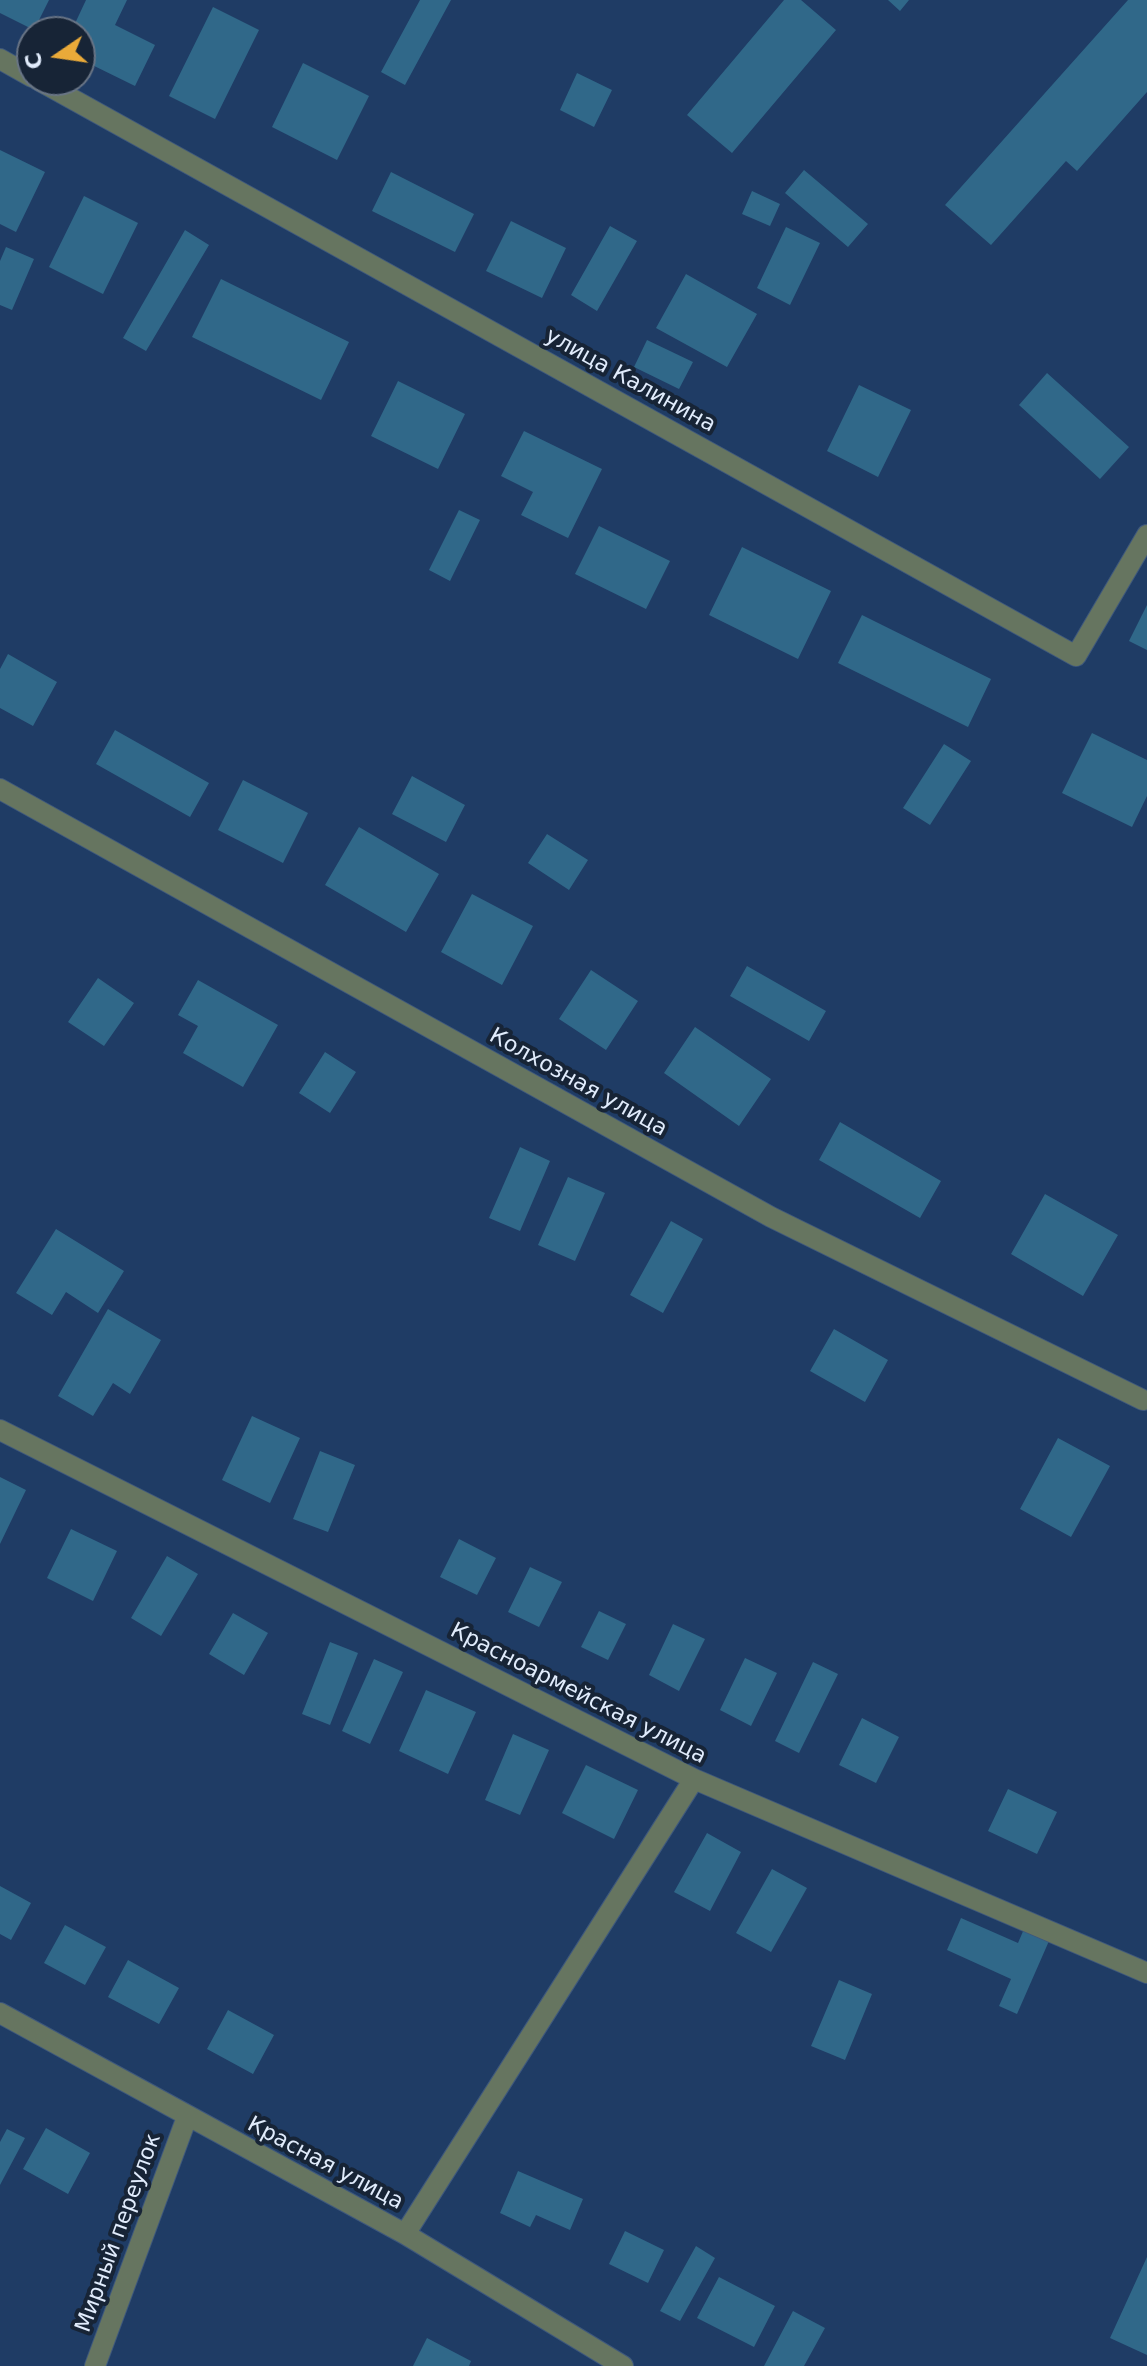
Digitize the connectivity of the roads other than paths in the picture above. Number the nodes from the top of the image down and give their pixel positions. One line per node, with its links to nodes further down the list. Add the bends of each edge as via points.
1 (67, 96): 2 (street, улица Калинина, via 1076,656)
2 (1147, 535)
3 (0, 789): 4 (street, Колхозная улица, via 771,1217)
4 (1143, 1400)
5 (0, 1430): 6 (street, Красноармейская улица)
6 (694, 1779): 7 (street, Красноармейская улица); 10 (street)
7 (1147, 1973)
8 (0, 2013): 9 (street, Красная улица)
9 (187, 2117): 10 (street, Красная улица); 11 (street, Мирный переулок)
10 (405, 2234): 12 (street, Красная улица)
11 (95, 2366)
12 (623, 2366)

